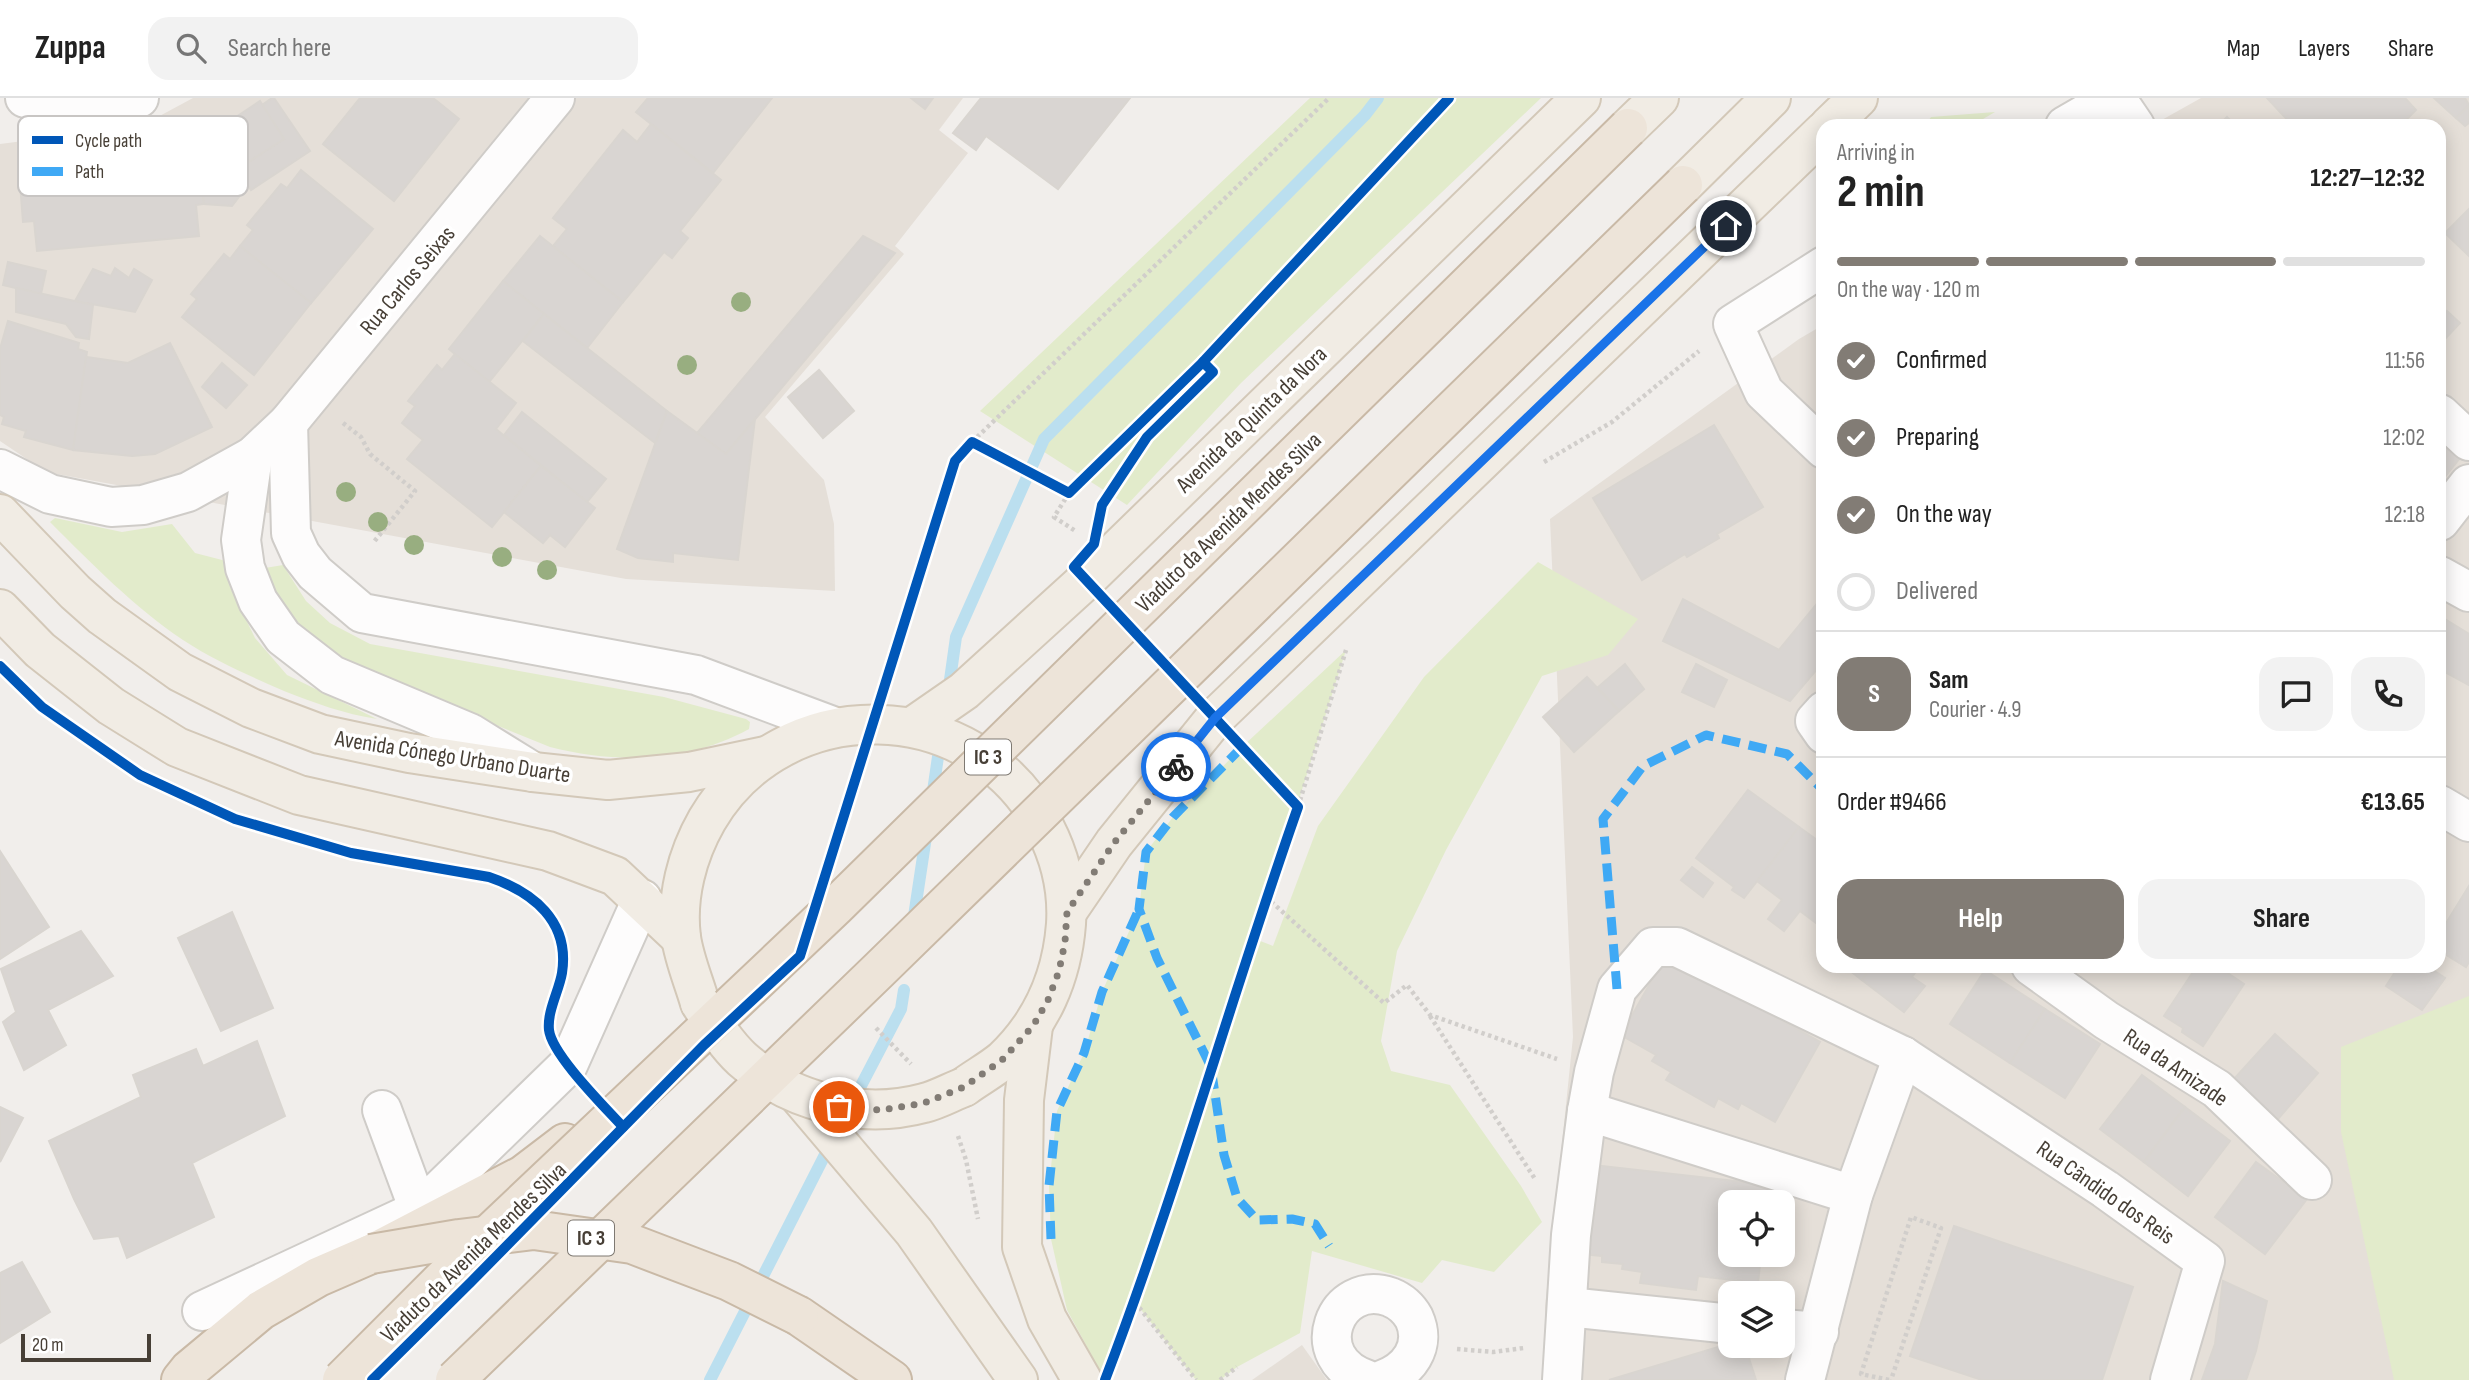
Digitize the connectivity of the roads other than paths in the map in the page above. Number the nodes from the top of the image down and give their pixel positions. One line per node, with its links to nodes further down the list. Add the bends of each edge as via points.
1 (25, 98): 2 (street, via 108,110)
2 (139, 98)
3 (555, 98): 16 (street, Rua Carlos Seixas)
4 (1581, 98): 29 (main road, Avenida da Quinta da Nora, via 1090,562 1059,605 964,691)
5 (1659, 98): 12 (main road)
6 (1771, 98): 14 (main road)
7 (1858, 98): 9 (main road)
8 (2114, 98): 10 (street); 11 (street)
9 (1836, 119)
10 (2077, 119)
11 (2130, 119)
12 (1628, 128): 53 (highway, Viaduto da Avenida Mendes Silva / IC 3, bridge, via 846,897 467,1255)
13 (1816, 139): 35 (main road, via 1215,718 1114,843)
14 (1683, 185): 54 (highway, IC 3, bridge)
15 (1816, 271): 18 (street, via 1732,324 1764,392)
16 (299, 410): 20 (street, Rua Carlos Seixas); 28 (street, via 291,533 315,573 362,613 696,675)
17 (2446, 420): 19 (street)
18 (1816, 441)
19 (2469, 441)
20 (253, 456): 21 (street, Rua Carlos Seixas, via 188,492 143,505 111,507 50,494); 31 (street, via 241,540 245,568 258,601 282,637 332,675 470,733)
21 (0, 469)
22 (2469, 484): 23 (street)
23 (2446, 513)
24 (0, 514): 31 (main road, Avenida Cónego Urbano Duarte, via 102,617 180,672 251,708 320,734)
25 (2446, 579): 26 (street)
26 (2469, 592)
27 (0, 609): 34 (main road, via 40,650 111,706 177,747 299,795 548,851 615,876)
28 (835, 727): 29 (main road); 30 (main road)
29 (912, 727): 35 (main road, via 951,739 1015,784 1053,843)
30 (767, 755): 31 (main road, Avenida Cónego Urbano Duarte, via 689,772 608,780); 36 (main road, via 716,804 699,835 687,868)
31 (533, 772)
32 (2446, 809): 33 (street)
33 (2469, 822)
34 (642, 899): 36 (main road); 46 (street, via 568,1065)
35 (1067, 912): 39 (main road, via 1059,971)
36 (681, 938): 38 (main road)
37 (2041, 973): 44 (street, Rua da Amizade, via 2217,1089)
38 (700, 1003): 41 (main road, bridge, via 741,1058); 47 (highway, via 649,1065 590,1123 523,1175)
39 (1033, 1026): 41 (main road, bridge, via 1002,1060 964,1087 924,1103 882,1110 839,1107); 57 (main road, via 1024,1100 1022,1247 1047,1319)
40 (1903, 1056): 43 (street, Rua Cândido dos Reis, via 1677,947 1653,947 1617,989); 45 (street); 62 (street, Rua Cândido dos Reis, via 2205,1261)
41 (798, 1095): 56 (main road, via 914,1232)
42 (382, 1111): 46 (street)
43 (1587, 1111): 45 (street); 48 (street, Rua Cândido dos Reis, via 1571,1235)
44 (2312, 1180)
45 (1853, 1195): 51 (street)
46 (419, 1210): 49 (street)
47 (371, 1254): 52 (highway, IC 3, via 318,1277 261,1310); 55 (highway, IC 3, bridge, via 534,1230 632,1244 729,1281 799,1316)
48 (1568, 1307): 50 (street); 60 (street, Rua Cândido dos Reis)
49 (202, 1311)
50 (1718, 1323)
51 (1801, 1331): 61 (street)
52 (181, 1380)
53 (342, 1380)
54 (455, 1380)
55 (892, 1380)
56 (1018, 1380)
57 (1082, 1380)
58 (1368, 1380): 59 (street, via 1345,1369 1336,1358 1331,1333 1343,1308 1367,1294 1381,1294 1407,1307 1418,1333 1417,1347 1405,1369)
59 (1382, 1380)
60 (1562, 1380)
61 (1805, 1380)
62 (2170, 1380)

